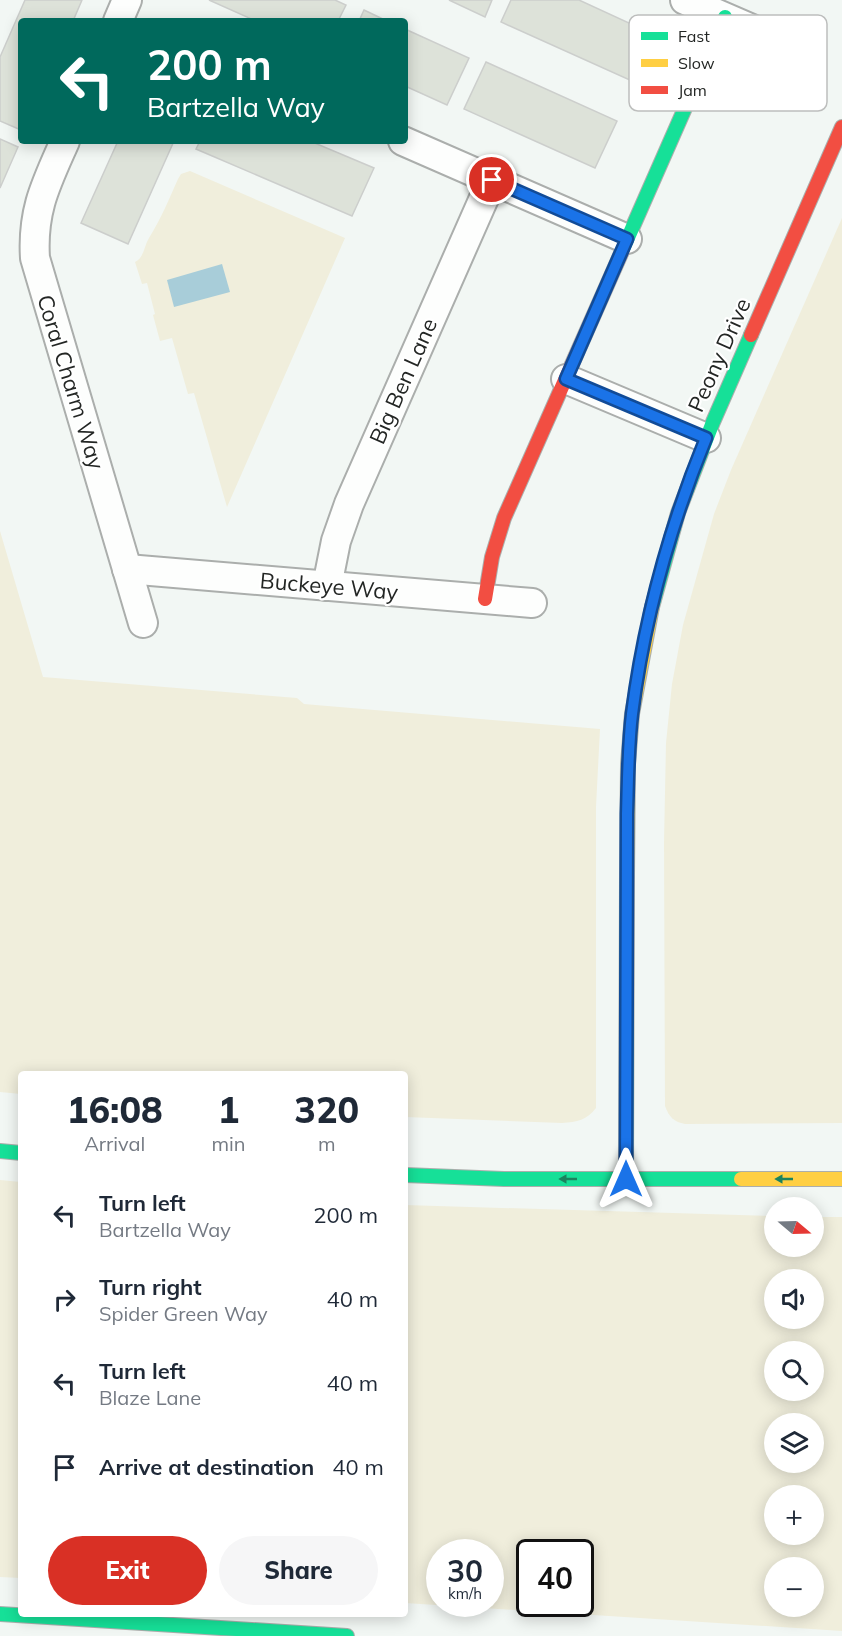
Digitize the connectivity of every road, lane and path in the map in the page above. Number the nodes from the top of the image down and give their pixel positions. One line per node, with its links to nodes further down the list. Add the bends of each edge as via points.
1 (685, 0): 2 (street)
2 (719, 15)
3 (683, 111): 8 (main road)
4 (842, 127): 10 (main road, Peony Drive)
5 (408, 143): 7 (street)
6 (64, 144): 11 (street, Coral Charm Way, via 38,207 35,258)
7 (492, 180): 8 (street); 12 (street, Big Ben Lane, via 349,504)
8 (627, 239): 9 (main road)
9 (566, 379): 10 (street); 13 (main road, via 497,537)
10 (706, 438): 19 (main road, Peony Drive, via 664,559 632,714 627,814)
11 (127, 569): 12 (street, Buckeye Way); 15 (street, Coral Charm Way)
12 (327, 586): 13 (street, Buckeye Way)
13 (485, 599): 14 (street, Buckeye Way)
14 (532, 603)
15 (143, 623)
16 (0, 1151): 17 (main road)
17 (18, 1153)
18 (408, 1175): 19 (main road, one-way to 18)
19 (626, 1179): 20 (main road, one-way to 19)
20 (842, 1179)
21 (0, 1614): 22 (main road)
22 (18, 1615)
23 (47, 1617): 24 (main road)
24 (347, 1636)

